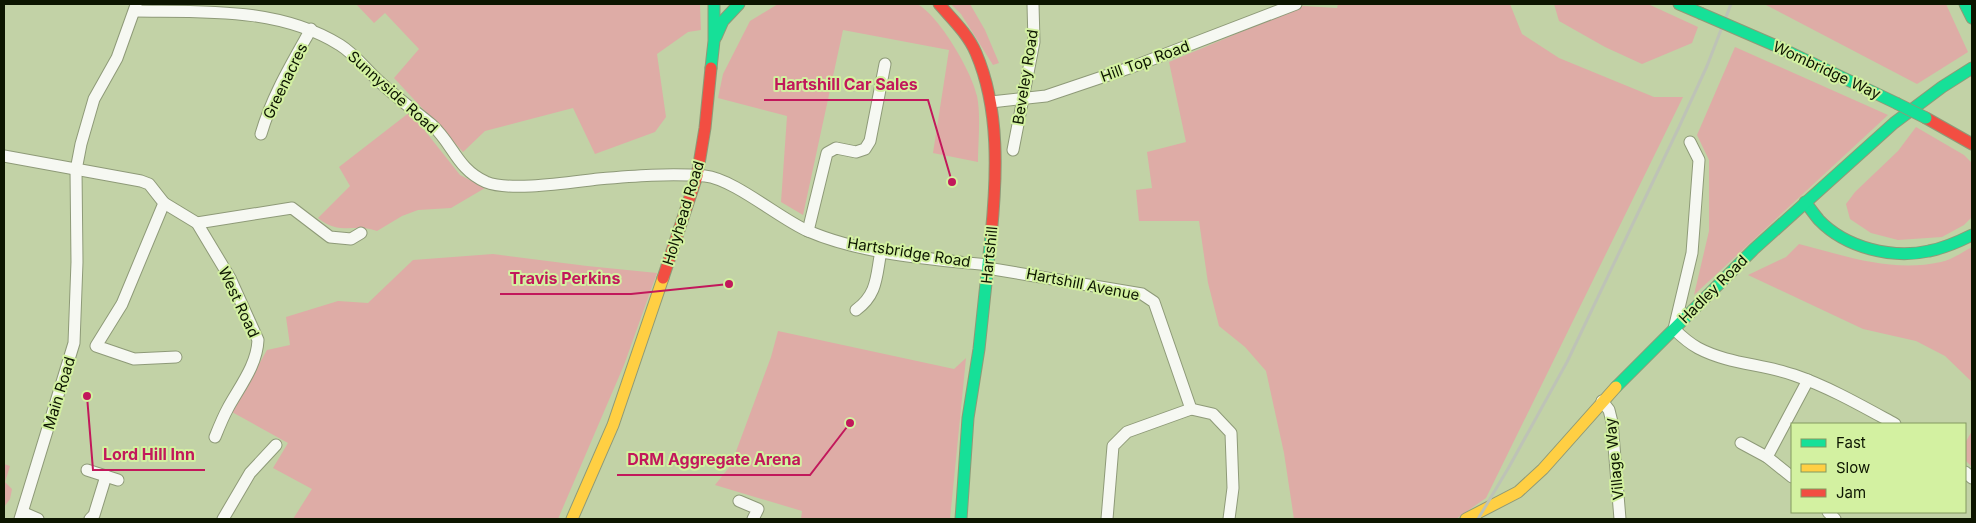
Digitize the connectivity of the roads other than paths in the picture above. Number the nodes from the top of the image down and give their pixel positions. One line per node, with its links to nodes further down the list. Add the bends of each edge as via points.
1 (714, 4): 11 (street, Holyhead Road)
2 (739, 4): 11 (street, Holyhead Road, via 723,22)
3 (939, 4): 15 (street, Hartshill, via 976,52)
4 (1033, 4): 14 (street, Beveley Road, via 1034,42)
5 (1296, 4): 14 (street, Hill Top Road, via 1132,67 1046,96)
6 (1679, 4): 18 (street, Wombridge Way, bridge, via 1896,103)
7 (1965, 4): 9 (street)
8 (136, 8): 10 (street, Sunnyside Road, via 276,19); 21 (street, Main Road, via 118,58 94,99)
9 (1972, 18)
10 (311, 30): 16 (street, Greenacres, via 281,82); 22 (street, Sunnyside Road, via 354,55 381,83 435,128 463,167 486,182 508,186 648,175)
11 (714, 41): 22 (street, Holyhead Road, via 705,128)
12 (885, 64): 26 (street, via 870,141 865,149 856,152 836,148 827,153)
13 (1972, 68): 23 (street, Hadley Road, via 1942,86 1894,123)
14 (1023, 100): 15 (street, Hill Top Road); 19 (street, Beveley Road)
15 (990, 102): 30 (street, Hartshill, via 995,169)
16 (261, 134)
17 (1690, 142): 32 (street, via 1699,160 1692,253)
18 (1972, 144)
19 (1013, 150)
20 (4, 156): 21 (street, West Road)
21 (76, 170): 24 (street, West Road, via 149,184); 33 (street, Main Road)
22 (696, 176): 26 (street, Hartsbridge Road, via 710,177 732,186); 53 (street, Holyhead Road, via 613,425)
23 (1805, 202): 28 (street, via 1821,222 1838,235 1875,251 1903,255 1941,250); 32 (street, Hadley Road)
24 (164, 203): 25 (street, West Road); 34 (street, via 122,304)
25 (197, 223): 27 (street, via 292,208 330,237 351,240); 40 (street, West Road, via 230,278 258,340 253,364)
26 (808, 231): 29 (street, Hartsbridge Road)
27 (361, 233)
28 (1972, 235)
29 (880, 251): 30 (street, Hartsbridge Road); 31 (street, via 872,292)
30 (988, 266): 38 (street, Hartshill Avenue, via 1142,294 1154,302); 55 (street, Hartshill, via 968,418)
31 (856, 310)
32 (1674, 329): 36 (street, via 1709,354); 37 (street, Hadley Road)
33 (74, 343): 34 (street); 49 (street, Main Road)
34 (96, 346): 35 (street, via 134,359)
35 (176, 357)
36 (1808, 380): 39 (street); 43 (street)
37 (1602, 401): 58 (street, Hadley Road, via 1543,470 1518,492); 59 (street, Village Way, via 1612,422)
38 (1191, 409): 56 (street, via 1127,432 1113,446); 57 (street, via 1213,414 1231,434)
39 (1893, 423)
40 (214, 437)
41 (1741, 443): 43 (street)
42 (276, 445): 52 (street, via 250,473)
43 (1768, 457): 46 (street)
44 (87, 470): 45 (street)
45 (106, 476): 47 (street); 51 (street)
46 (1791, 476)
47 (118, 480)
48 (739, 501): 54 (street, via 758,509)
49 (22, 516): 50 (street)
50 (38, 519)
51 (90, 519)
52 (223, 519)
53 (572, 519)
54 (753, 519)
55 (961, 519)
56 (1108, 519)
57 (1229, 519)
58 (1466, 519)
59 (1620, 519)

